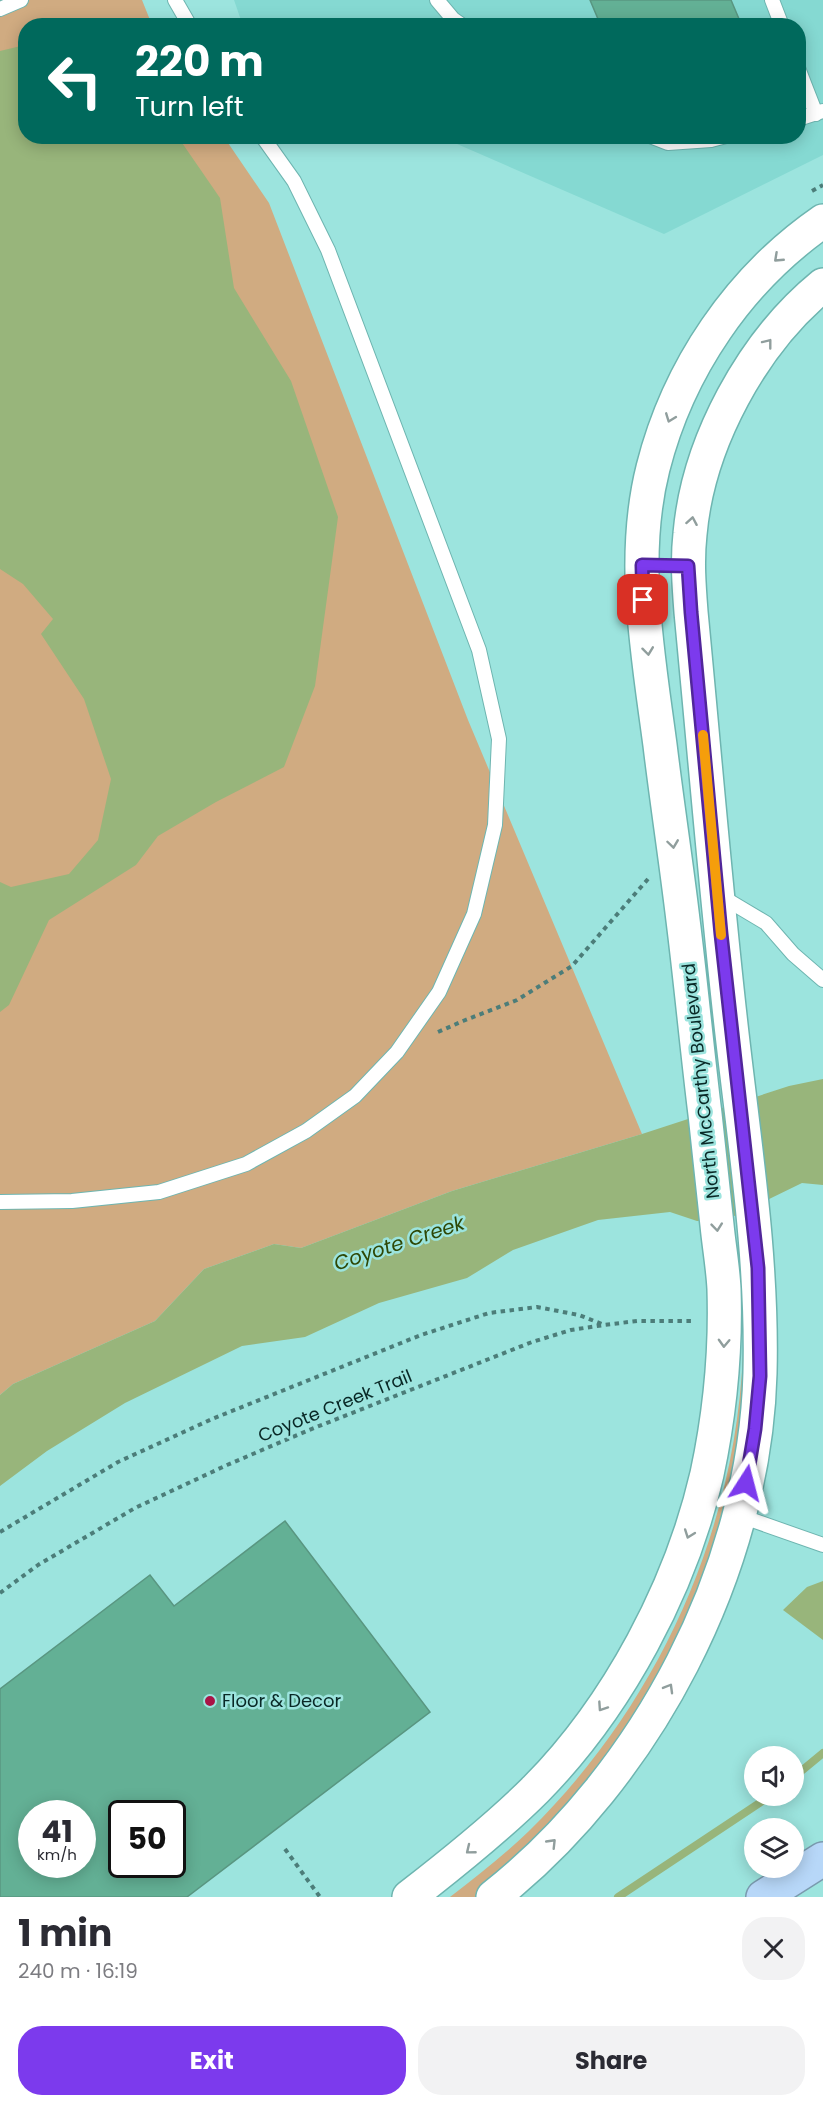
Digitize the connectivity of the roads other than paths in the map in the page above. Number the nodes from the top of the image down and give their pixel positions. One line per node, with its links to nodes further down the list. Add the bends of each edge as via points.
1 (21, 0): 5 (lane)
2 (176, 0): 6 (lane)
3 (437, 0): 7 (lane)
4 (772, 0): 8 (lane)
5 (0, 9)
6 (186, 18)
7 (452, 18)
8 (779, 18)
9 (806, 85): 10 (lane)
10 (819, 113)
11 (268, 144): 18 (lane, via 294,181 328,250 479,650 499,739 495,825 474,914 439,992 397,1052 355,1096 306,1131 246,1164 159,1192 72,1201)
12 (823, 221): 14 (main road, North McCarthy Boulevard, one-way to 14, via 781,254 745,290 716,327 691,369 653,469)
13 (823, 285): 15 (main road, North McCarthy Boulevard, one-way to 13, via 699,480 735,392 783,324)
14 (642, 565): 15 (main road); 22 (main road, North McCarthy Boulevard, one-way to 22, via 644,617 724,1284 723,1372 716,1426 694,1520 662,1602 594,1719 538,1786 474,1846)
15 (688, 566): 16 (main road, North McCarthy Boulevard)
16 (717, 894): 17 (lane, via 766,922 793,954); 19 (main road, North McCarthy Boulevard, via 758,1268 760,1376 755,1429)
17 (823, 980)
18 (0, 1202)
19 (738, 1515): 20 (lane); 23 (main road, North McCarthy Boulevard, one-way to 19, via 574,1821 633,1745 678,1672 698,1630)
20 (823, 1545)
21 (823, 1859): 24 (highway)
22 (409, 1897)
23 (494, 1897)
24 (764, 1897)

